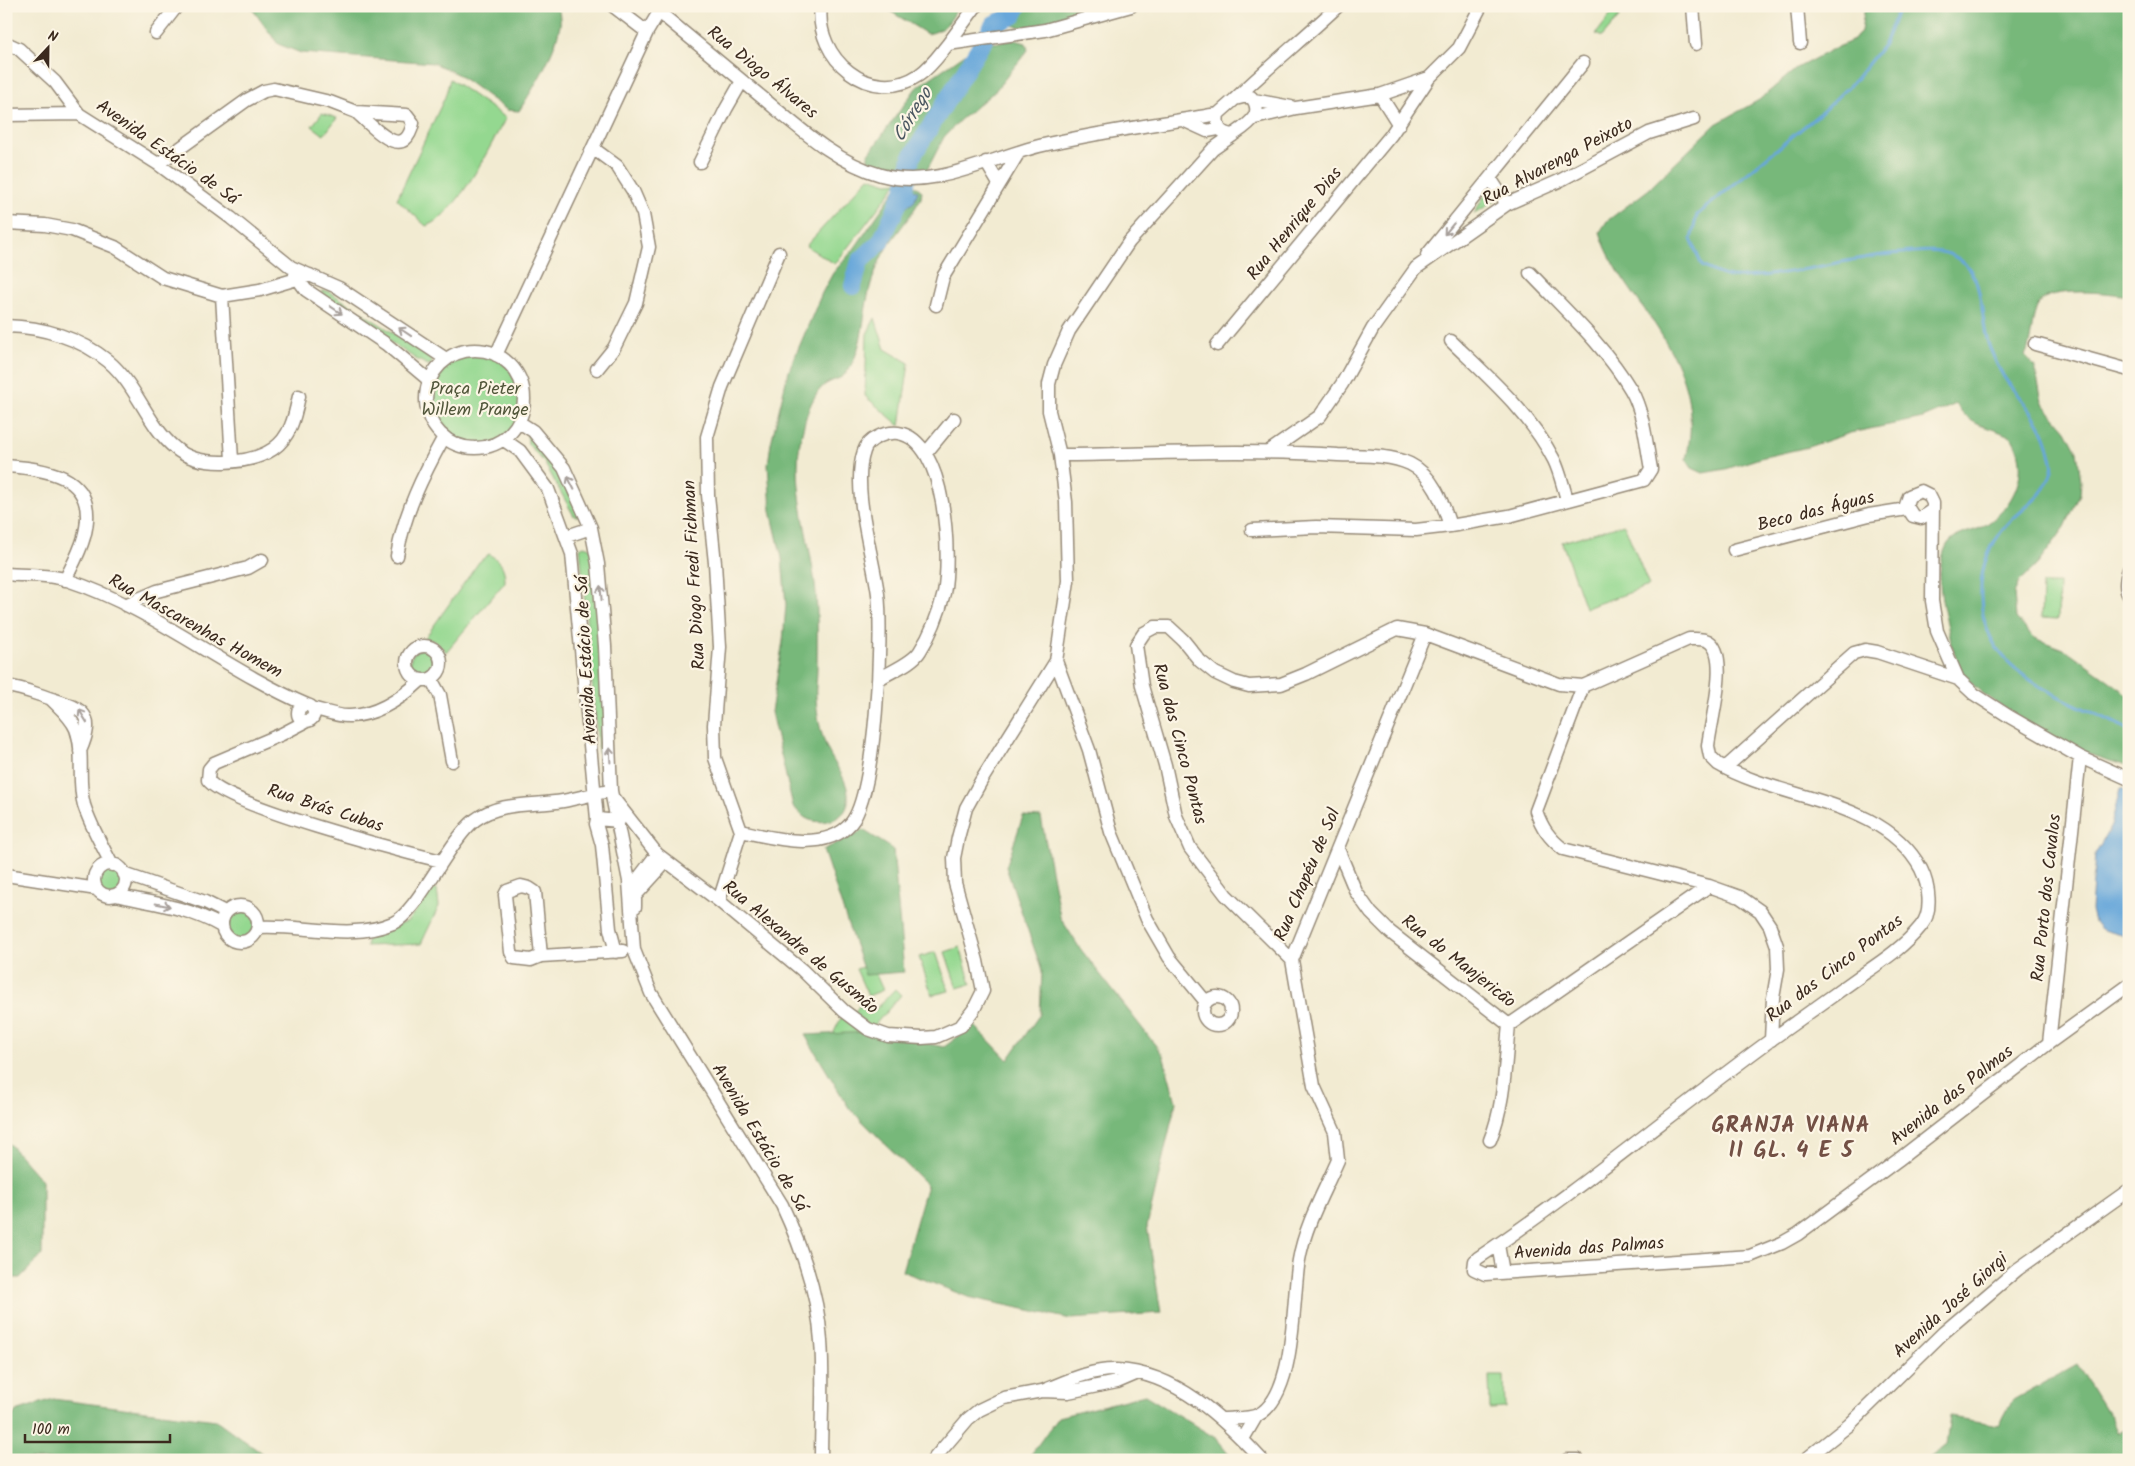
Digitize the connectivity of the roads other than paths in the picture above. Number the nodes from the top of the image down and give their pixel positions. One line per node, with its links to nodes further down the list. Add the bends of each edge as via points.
1 (177, 6): 12 (street)
2 (613, 6): 11 (street)
3 (821, 6): 15 (street, via 821,31 828,50 839,65 870,82 885,85 918,76)
4 (976, 6): 15 (street)
5 (1131, 6): 15 (street, via 1045,30)
6 (1338, 6): 17 (street, via 1296,46)
7 (1481, 6): 19 (street, via 1459,48)
8 (1692, 6): 16 (street)
9 (1797, 6): 14 (street)
10 (662, 9): 11 (street, Rua Diogo Álvares); 20 (street, Rua Diogo Álvares)
11 (647, 32): 37 (street, Rua Diogo Álvares)
12 (156, 33)
13 (6, 42): 28 (street, Avenida Estácio de Sá, via 55,82)
14 (1800, 43)
15 (948, 44)
16 (1696, 44)
17 (1274, 61): 23 (street); 24 (street)
18 (1583, 63): 43 (street)
19 (1429, 78): 21 (street); 25 (street, Rua Henrique Dias)
20 (742, 81): 40 (street); 41 (street, Rua Diogo Álvares, via 843,159 881,175 917,179 949,174)
21 (1399, 89): 22 (street); 25 (street)
22 (1380, 95): 26 (street); 34 (street)
23 (1234, 99): 24 (street); 29 (street)
24 (1252, 99): 26 (street); 31 (street, via 1257,111)
25 (1413, 103): 34 (street, Rua Henrique Dias)
26 (1296, 108): 31 (street)
27 (356, 112): 42 (street, via 288,91 264,91)
28 (79, 114): 30 (street); 42 (street, Avenida Estácio de Sá)
29 (1218, 114): 33 (street, Rua Diogo Álvares); 35 (street)
30 (6, 115)
31 (1255, 118): 36 (street)
32 (1694, 119): 45 (street, Rua Alvarenga Peixoto, via 1649,133)
33 (1183, 120): 35 (street, via 1207,131); 39 (street, Rua Diogo Álvares, via 1086,136)
34 (1399, 125): 58 (street, Rua Henrique Dias)
35 (1219, 130): 36 (street); 38 (street, Rua Alexandre de Gusmão)
36 (1233, 135): 38 (street, Rua Alexandre de Gusmão)
37 (594, 149): 59 (street, Rua Diogo Álvares); 61 (street, via 617,166 633,191 643,214 649,247 636,303 614,348)
38 (1213, 149): 71 (street, Rua Alexandre de Gusmão, via 1129,242 1069,331 1049,384 1049,411)
39 (1019, 152): 41 (street, Rua Diogo Álvares); 44 (street)
40 (700, 162)
41 (986, 162): 44 (street)
42 (158, 164): 52 (street, Avenida Estácio de Sá)
43 (1490, 178): 45 (street); 46 (street)
44 (1000, 184): 54 (street, via 943,277)
45 (1507, 204): 48 (street, Rua Alvarenga Peixoto)
46 (1466, 209): 48 (street); 50 (street, one-way to 50)
47 (6, 223): 53 (street, via 72,230 115,247 162,278)
48 (1476, 226): 50 (street, Rua Alvarenga Peixoto)
49 (779, 253): 105 (street, Rua Diogo Fredi Fichman, via 722,387 707,437 708,495 720,647 714,725 716,758)
50 (1416, 268): 69 (street, Rua Alvarenga Peixoto, via 1378,320 1320,416)
51 (1530, 273): 74 (street, via 1600,346 1631,391 1642,417 1651,469 1644,480)
52 (304, 278): 53 (street); 60 (street, Avenida Estácio de Sá, one-way to 52, via 338,288); 63 (street, Avenida Estácio de Sá, one-way to 63, via 306,290 386,344)
53 (222, 296): 72 (street)
54 (936, 305)
55 (6, 326): 72 (street, via 52,332 83,345 109,362 127,382 175,448 193,459)
56 (1451, 341): 74 (street, via 1505,393 1533,428 1554,460)
57 (2035, 344): 62 (street)
58 (1217, 345)
59 (496, 355): 60 (street, via 482,350 467,350); 66 (street, via 511,366 522,384 524,405)
60 (446, 359): 63 (street)
61 (597, 368)
62 (2129, 370)
63 (430, 380): 67 (street, via 427,410 430,420)
64 (299, 396): 72 (street, via 292,425 273,449 252,458)
65 (954, 419): 70 (street)
66 (519, 422): 68 (street); 78 (street, Avenida Estácio de Sá, one-way to 66, via 564,468 533,430)
67 (444, 437): 68 (street, via 458,446 471,448 486,448); 82 (street, via 415,495 401,532)
68 (504, 440): 80 (street, Avenida Estácio de Sá, via 520,451 548,489)
69 (1272, 450): 71 (street); 77 (street, via 1390,458 1410,464 1424,474 1443,503)
70 (926, 453): 91 (street, via 942,497 947,558 944,593 932,629 919,654); 91 (street, via 912,438 887,433 864,448 860,465 864,516 878,596)
71 (1060, 455): 90 (street, Rua Alexandre de Gusmão, via 1066,502 1068,581)
72 (232, 460)
73 (6, 466): 86 (street, via 42,470 66,478 74,484 84,501 88,519 84,538)
74 (1568, 499): 77 (street, via 1509,516)
75 (1907, 509): 76 (street, via 1916,517); 76 (street, via 1909,496 1921,491 1931,499); 81 (street, Beco das Águas, via 1852,519)
76 (1931, 511): 92 (street, via 1932,602 1936,631)
77 (1450, 526): 79 (street, via 1416,530 1316,527)
78 (591, 528): 80 (street); 102 (street, Avenida Estácio de Sá, one-way to 78, via 605,646 598,564)
79 (1252, 530)
80 (567, 536): 101 (street, Avenida Estácio de Sá, via 572,554)
81 (1734, 550)
82 (397, 556)
83 (262, 560): 88 (street, via 248,568 157,591)
84 (2129, 569): 87 (street, via 2126,579)
85 (6, 574): 86 (street, Rua Mascarenhas Homem)
86 (65, 580): 88 (street, Rua Mascarenhas Homem)
87 (2129, 596)
88 (125, 604): 96 (street, Rua Mascarenhas Homem, via 277,692)
89 (1425, 634): 95 (street, Rua das Cinco Pontas, via 1559,684); 106 (street, Rua Chapéu de Sol); 123 (street, Rua das Cinco Pontas, via 1397,628 1281,684 1249,686 1215,673 1169,627 1155,627 1144,633 1136,645 1142,686 1176,816 1190,848 1226,895)
90 (1056, 660): 116 (street, Rua Alexandre de Gusmão, via 977,788 966,808 958,838 954,858 955,882 982,991 961,1026 922,1038 888,1036 868,1028); 125 (street, via 1089,750 1112,832 1147,919 1169,957)
91 (880, 679): 105 (street, via 863,796 850,824 817,840 786,841)
92 (1958, 679): 97 (street, via 1974,694); 99 (street, via 1876,652 1854,653)
93 (426, 680): 93 (street, via 440,670 441,660 436,650 417,646 406,661 408,670 414,677); 96 (street, Rua Mascarenhas Homem, via 389,705 367,712 349,716); 98 (street, via 440,695)
94 (6, 686): 109 (street, via 74,706 86,718 86,736 80,751 84,804)
95 (1583, 686): 99 (street, Rua das Cinco Pontas, via 1689,639 1707,640 1713,645 1720,664 1708,746 1710,756); 112 (street, via 1536,811 1542,826 1563,849)
96 (310, 707): 108 (street, Rua Brás Cubas, via 300,707 298,712 304,722 219,760 209,769 212,785 253,804 320,827)
97 (2080, 757): 100 (street); 128 (street, Rua Porto dos Cavalos)
98 (452, 761)
99 (1725, 768): 127 (street, Rua das Cinco Pontas, via 1857,814 1906,847 1922,871 1929,894 1923,924 1902,945)
100 (2129, 779)
101 (595, 793): 102 (street); 103 (street, Avenida Estácio de Sá); 108 (street, via 484,814 473,821)
102 (612, 795): 104 (street, Avenida Estácio de Sá); 107 (street, Rua Alexandre de Gusmão)
103 (596, 821): 104 (street); 121 (street, Avenida Estácio de Sá, via 607,849 613,900 611,933)
104 (619, 823): 114 (street, Avenida Estácio de Sá, via 628,845); 120 (street, Avenida Estácio de Sá, via 624,917)
105 (741, 831): 116 (street)
106 (1338, 849): 123 (street, Rua Chapéu de Sol); 126 (street, Rua do Manjericão, via 1356,892 1371,913 1390,932)
107 (662, 858): 114 (street); 116 (street, Rua Alexandre de Gusmão)
108 (441, 861): 119 (street, via 408,911 388,925 356,933)
109 (112, 865): 111 (street); 113 (street, via 98,870 94,879)
110 (6, 874): 113 (street)
111 (124, 874): 115 (street, via 125,884); 117 (street)
112 (1709, 886): 126 (street, Rua do Manjericão); 127 (street, via 1740,897 1760,911 1770,926 1777,946 1778,969)
113 (97, 889): 115 (street, via 105,896)
114 (635, 890): 120 (street, Avenida Estácio de Sá)
115 (115, 895): 118 (street, one-way to 118, via 177,908)
116 (719, 901)
117 (225, 912): 118 (street); 119 (street, via 238,906 248,907 256,916)
118 (221, 926): 119 (street, via 230,940 241,942 252,938)
119 (258, 927)
120 (632, 943): 121 (street); 136 (street, Avenida Estácio de Sá, via 651,993 761,1168 798,1239 809,1273 821,1340)
121 (616, 952): 122 (street)
122 (541, 956): 122 (street, via 535,892 521,886 507,891 514,958 531,960)
123 (1292, 960): 133 (street, Rua Chapéu de Sol, via 1314,1086 1334,1132 1338,1160 1306,1232 1299,1259 1288,1362 1282,1382)
124 (2129, 985): 128 (street, Avenida das Palmas)
125 (1206, 1002)
126 (1509, 1025): 129 (street, via 1501,1103)
127 (1771, 1040): 131 (street, Rua das Cinco Pontas)
128 (2048, 1043): 132 (street, Avenida das Palmas, via 1898,1160 1782,1244 1750,1256)
129 (1490, 1140)
130 (2129, 1190): 141 (street, Avenida José Giorgi, via 2018,1269 1943,1333 1849,1424)
131 (1498, 1245): 132 (street, Avenida das Palmas); 132 (street, Avenida das Palmas, via 1478,1258 1474,1269 1485,1274)
132 (1503, 1272)
133 (1257, 1415): 134 (street); 135 (street, Rua Chapéu de Sol)
134 (1223, 1419): 135 (street); 137 (street, via 1172,1386 1140,1372 1117,1382 1068,1392 1042,1391 1004,1398 968,1419)
135 (1243, 1439): 138 (street)
136 (821, 1460)
137 (933, 1460)
138 (1262, 1460)
139 (1567, 1460): 140 (street)
140 (1578, 1460)
141 (1805, 1460)

